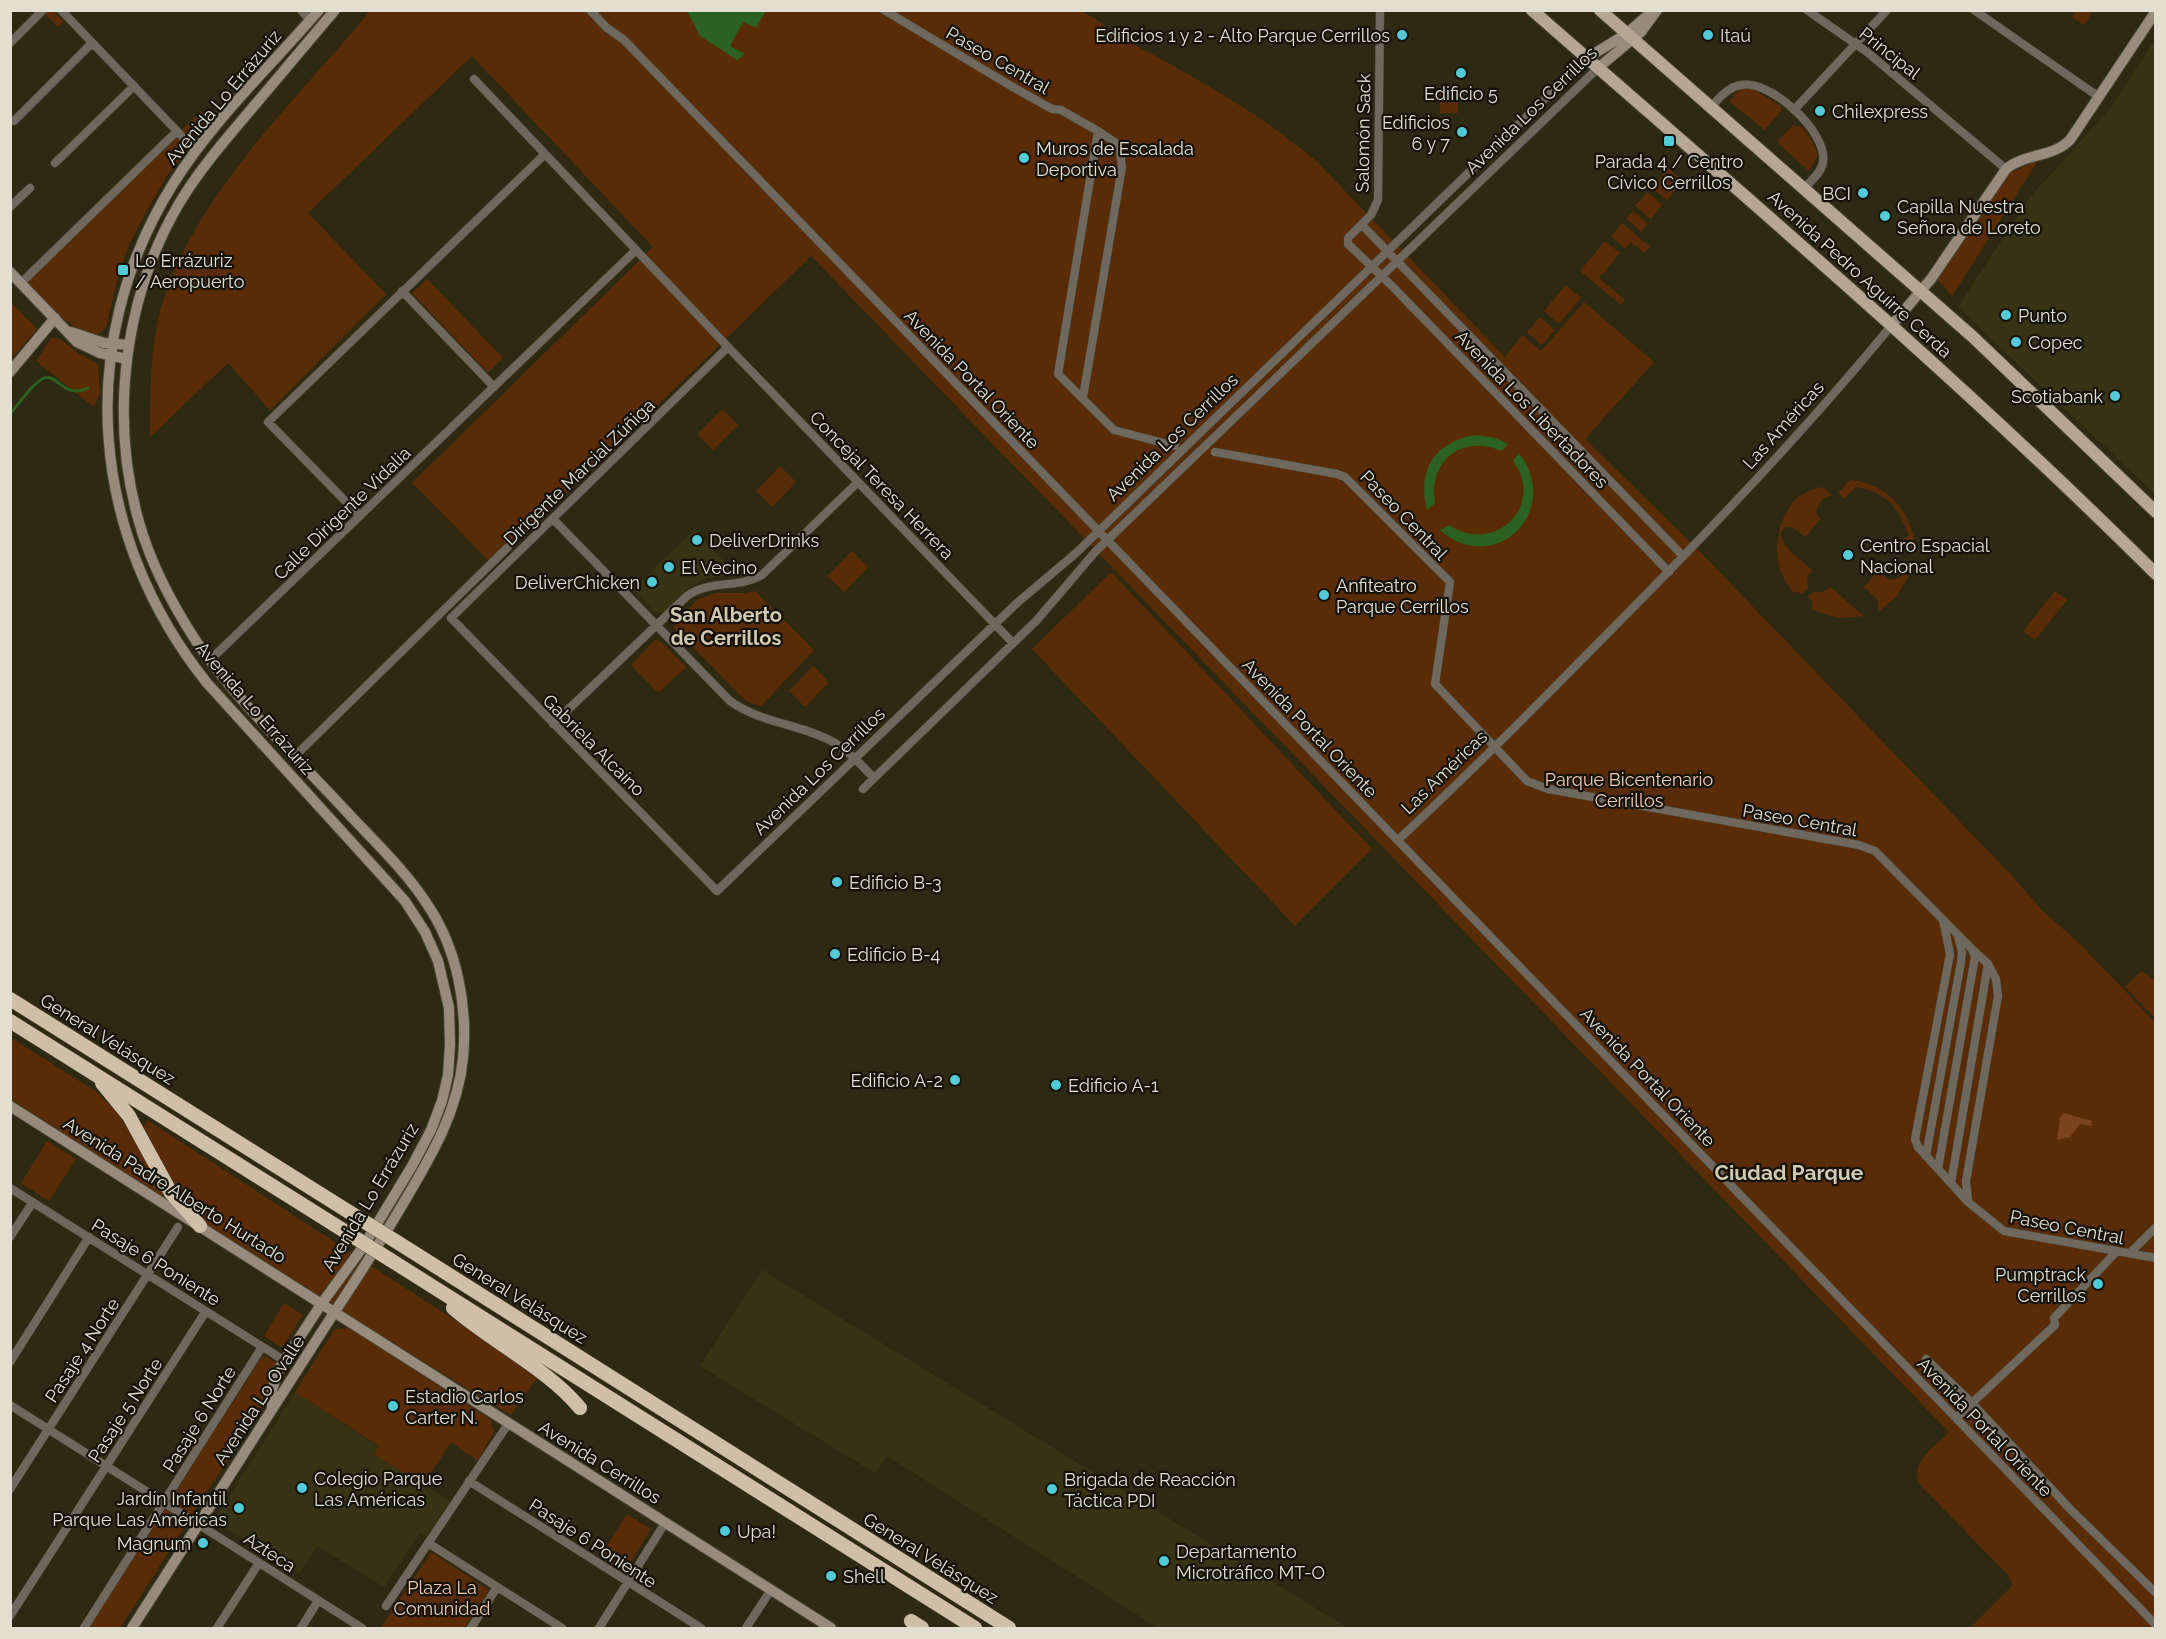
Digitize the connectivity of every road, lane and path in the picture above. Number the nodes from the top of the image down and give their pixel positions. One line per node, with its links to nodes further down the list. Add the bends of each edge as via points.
1 (43, 10): 19 (street)
2 (61, 10): 20 (street)
3 (301, 10): 17 (street)
4 (319, 10): 17 (main road, Avenida Lo Errázuriz)
5 (335, 10): 54 (main road, Avenida Lo Errázuriz, via 183,197 147,274)
6 (590, 10): 69 (street, Avenida Portal Oriente, via 624,40)
7 (884, 10): 31 (street, Paseo Central, via 1021,92)
8 (1380, 10): 39 (street, Salomón Sack, via 1378,191 1376,207)
9 (1532, 10): 22 (main road, Avenida Pedro Aguirre Cerda)
10 (1600, 10): 18 (main road, Avenida Pedro Aguirre Cerda)
11 (1652, 10): 18 (main road, Avenida Los Cerrillos)
12 (1657, 10): 18 (main road, Avenida Los Cerrillos, via 1652,20)
13 (1807, 10): 21 (street, Principal)
14 (1887, 10): 21 (street)
15 (1974, 10): 26 (street)
16 (2152, 12): 26 (main road)
17 (310, 20): 32 (main road, Avenida Lo Errázuriz)
18 (1630, 36): 22 (main road, Avenida Los Cerrillos); 23 (main road, Avenida Los Cerrillos); 27 (main road, Avenida Pedro Aguirre Cerda)
19 (10, 43)
20 (92, 43): 25 (street); 29 (street)
21 (1856, 44): 28 (street); 35 (street, Principal)
22 (1587, 58): 23 (main road, Avenida Pedro Aguirre Cerda); 42 (street, Avenida Los Cerrillos)
23 (1598, 68): 43 (street, Avenida Los Cerrillos); 51 (main road, Avenida Pedro Aguirre Cerda)
24 (474, 80): 33 (street, Concejal Teresa Herrera)
25 (134, 86): 30 (street); 34 (street)
26 (2099, 97): 35 (main road, via 2065,144 2017,161)
27 (1711, 107): 28 (street, Avenida Pedro Aguirre Cerda, via 1729,89 1747,84 1767,90); 37 (main road, Avenida Pedro Aguirre Cerda)
28 (1794, 110): 37 (street, Avenida Pedro Aguirre Cerda, via 1813,132 1823,155 1820,170)
29 (14, 121)
30 (177, 131): 32 (street); 47 (street)
31 (1098, 131): 62 (street, via 1058,374); 62 (street, Paseo Central, via 1119,145 1122,168)
32 (196, 151): 53 (main road, Avenida Lo Errázuriz, via 172,185 146,236 128,284)
33 (545, 154): 41 (street, Concejal Teresa Herrera); 48 (street)
34 (55, 164)
35 (2006, 169): 49 (main road, Las Américas)
36 (30, 188): 38 (street)
37 (1804, 188): 49 (main road, Avenida Pedro Aguirre Cerda)
38 (10, 207)
39 (1362, 225): 40 (street, Salomón Sack, via 1348,238); 42 (street, Avenida Los Libertadores)
40 (1348, 244): 44 (street, Avenida Los Libertadores)
41 (636, 250): 55 (street, Concejal Teresa Herrera); 61 (street, Calle Dirigente Vidalia)
42 (1389, 251): 43 (street, Avenida Los Libertadores); 44 (street, Avenida Los Cerrillos)
43 (1399, 261): 46 (street, Avenida Los Cerrillos); 72 (street, Avenida Los Libertadores)
44 (1372, 267): 46 (street, Avenida Los Libertadores); 69 (street, Avenida Los Cerrillos)
45 (10, 272): 47 (main road)
46 (1382, 277): 70 (street, Avenida Los Cerrillos); 73 (street, Avenida Los Libertadores)
47 (21, 282): 50 (main road)
48 (402, 291): 61 (street); 67 (street, via 268,422)
49 (1922, 292): 51 (main road, Las Américas); 66 (main road, Avenida Pedro Aguirre Cerda)
50 (55, 318): 52 (main road); 59 (main road)
51 (1891, 326): 72 (street, Las Américas); 74 (main road, Avenida Pedro Aguirre Cerda, via 2042,462)
52 (67, 330): 53 (main road); 56 (main road)
53 (113, 344): 54 (main road); 57 (main road, Avenida Lo Errázuriz)
54 (129, 345): 58 (main road, Avenida Lo Errázuriz)
55 (728, 348): 65 (street, Concejal Teresa Herrera); 68 (street, Dirigente Marcial Zúñiga)
56 (91, 350): 57 (main road); 60 (main road)
57 (111, 356): 58 (main road); 60 (main road, Avenida Lo Errázuriz)
58 (128, 359): 79 (main road, Avenida Lo Errázuriz, via 125,439 138,518 165,589)
59 (10, 372)
60 (108, 375): 112 (main road, Avenida Lo Errázuriz, via 107,437 116,497 134,557 159,614 207,682 405,901 432,946 447,992 450,1060 442,1101 431,1130 363,1247)
61 (494, 387): 67 (street, Calle Dirigente Vidalia)
62 (1083, 397): 63 (street, via 1114,430)
63 (1175, 446)
64 (1215, 453): 81 (street, Paseo Central, via 1345,477 1450,582 1435,684)
65 (858, 482): 76 (street, Concejal Teresa Herrera); 77 (street, via 762,575 751,582 715,584 697,590)
66 (2156, 512)
67 (360, 516): 79 (street, Calle Dirigente Vidalia)
68 (553, 519): 75 (street, Dirigente Marcial Zúñiga); 77 (street)
69 (1099, 531): 70 (street, Avenida Portal Oriente); 76 (street, Avenida Los Cerrillos)
70 (1108, 540): 78 (street, Avenida Los Cerrillos); 86 (street, Avenida Portal Oriente)
71 (508, 548): 82 (street)
72 (1683, 556): 73 (street, Las Américas)
73 (1669, 572): 81 (street, Las Américas)
74 (2156, 574)
75 (451, 618): 80 (street, Gabriela Alcaíno)
76 (995, 624): 78 (street, Concejal Teresa Herrera); 83 (street, Avenida Los Cerrillos)
77 (657, 625): 80 (street); 83 (street, via 719,692 741,709 823,737)
78 (1013, 643): 84 (street, Avenida Los Cerrillos)
79 (210, 660): 82 (main road, Avenida Lo Errázuriz)
80 (553, 724): 87 (street, Gabriela Alcaíno)
81 (1494, 747): 86 (street, Las Américas); 88 (street, Paseo Central, via 1521,777 1540,787 1868,847)
82 (294, 756): 114 (main road, Avenida Lo Errázuriz, via 395,863 428,905 452,957 463,1011 461,1073 446,1125 403,1205)
83 (855, 759): 84 (street); 87 (street, Avenida Los Cerrillos)
84 (874, 778): 85 (street, Avenida Los Cerrillos)
85 (863, 789)
86 (1398, 840): 123 (street, Avenida Portal Oriente)
87 (717, 891)
88 (1942, 919): 89 (street, Paseo Central); 96 (street, via 1950,958 1916,1139)
89 (1958, 934): 90 (street, Paseo Central); 96 (street, via 1961,962)
90 (1972, 949): 91 (street, Paseo Central); 97 (street, via 1975,965)
91 (1988, 964): 98 (street); 101 (street, via 1996,979 1998,996 1966,1181)
92 (10, 999): 154 (highway, General Velásquez, bridge)
93 (10, 1021): 94 (highway, General Velásquez)
94 (85, 1067): 102 (highway, via 119,1103 171,1193); 111 (highway, General Velásquez, bridge)
95 (10, 1106): 102 (main road, Avenida Padre Alberto Hurtado)
96 (1926, 1156): 97 (street, Paseo Central)
97 (1938, 1169): 98 (street, Paseo Central)
98 (1951, 1183): 101 (street, Paseo Central)
99 (10, 1188): 100 (street, Pasaje 6 Poniente)
100 (33, 1202): 105 (street); 106 (street, Pasaje 6 Poniente)
101 (1968, 1202): 107 (street, Paseo Central, via 2004,1232)
102 (200, 1226): 112 (main road, Avenida Padre Alberto Hurtado)
103 (178, 1227): 110 (street, Pasaje 4 Norte)
104 (2156, 1227): 108 (street)
105 (10, 1237)
106 (89, 1238): 110 (street, Pasaje 6 Poniente); 118 (street)
107 (2117, 1251): 108 (street, Paseo Central); 119 (street, via 2055,1316 2055,1325)
108 (2130, 1253): 109 (street, Paseo Central)
109 (2156, 1258)
110 (147, 1274): 113 (street, Pasaje 6 Poniente); 125 (street, Pasaje 4 Norte)
111 (421, 1279): 121 (highway, via 479,1329 559,1386); 153 (highway, General Velásquez)
112 (322, 1303): 114 (main road, Avenida Cerrillos); 117 (main road, Avenida Lo Errázuriz)
113 (206, 1311): 115 (street, Pasaje 6 Poniente); 126 (street, Pasaje 5 Norte)
114 (335, 1311): 122 (main road, Avenida Lo Ovalle); 124 (main road, Avenida Cerrillos)
115 (262, 1347): 117 (street, Pasaje 6 Poniente); 129 (street, Pasaje 6 Norte)
116 (1926, 1359): 119 (street)
117 (285, 1361): 122 (main road, Avenida Lo Errázuriz, via 272,1390)
118 (10, 1362)
119 (1972, 1402): 123 (street); 137 (street, via 2070,1509)
120 (10, 1405): 125 (street, Azteca)
121 (579, 1408)
122 (272, 1410): 131 (main road, Avenida Lo Ovalle)
123 (1956, 1418): 141 (street, Avenida Portal Oriente)
124 (508, 1424): 127 (street); 130 (main road, Avenida Cerrillos)
125 (49, 1429): 126 (street, Azteca); 128 (street, Pasaje 4 Norte)
126 (107, 1466): 129 (street, Azteca); 140 (street, Pasaje 5 Norte)
127 (469, 1481): 132 (street); 134 (street, Pasaje 6 Poniente)
128 (10, 1489)
129 (164, 1502): 131 (street, Azteca); 142 (street, Pasaje 6 Norte)
130 (666, 1523): 134 (street); 136 (main road, Avenida Cerrillos)
131 (199, 1524): 133 (street, Azteca); 143 (main road, Avenida Lo Ovalle)
132 (428, 1542): 135 (street); 139 (street)
133 (259, 1563): 138 (street, Azteca); 144 (street)
134 (628, 1583): 149 (street); 150 (street, Pasaje 6 Poniente)
135 (497, 1587): 147 (street); 148 (street)
136 (771, 1590): 151 (street); 152 (main road, Avenida Cerrillos)
137 (2156, 1593)
138 (318, 1601): 145 (street); 146 (street, Azteca)
139 (386, 1606)
140 (10, 1616)
141 (2156, 1625)
142 (84, 1629)
143 (132, 1629)
144 (218, 1629)
145 (301, 1629)
146 (362, 1629)
147 (471, 1629)
148 (562, 1629)
149 (599, 1629)
150 (701, 1629)
151 (746, 1629)
152 (831, 1629)
153 (975, 1629)
154 (1009, 1629)

